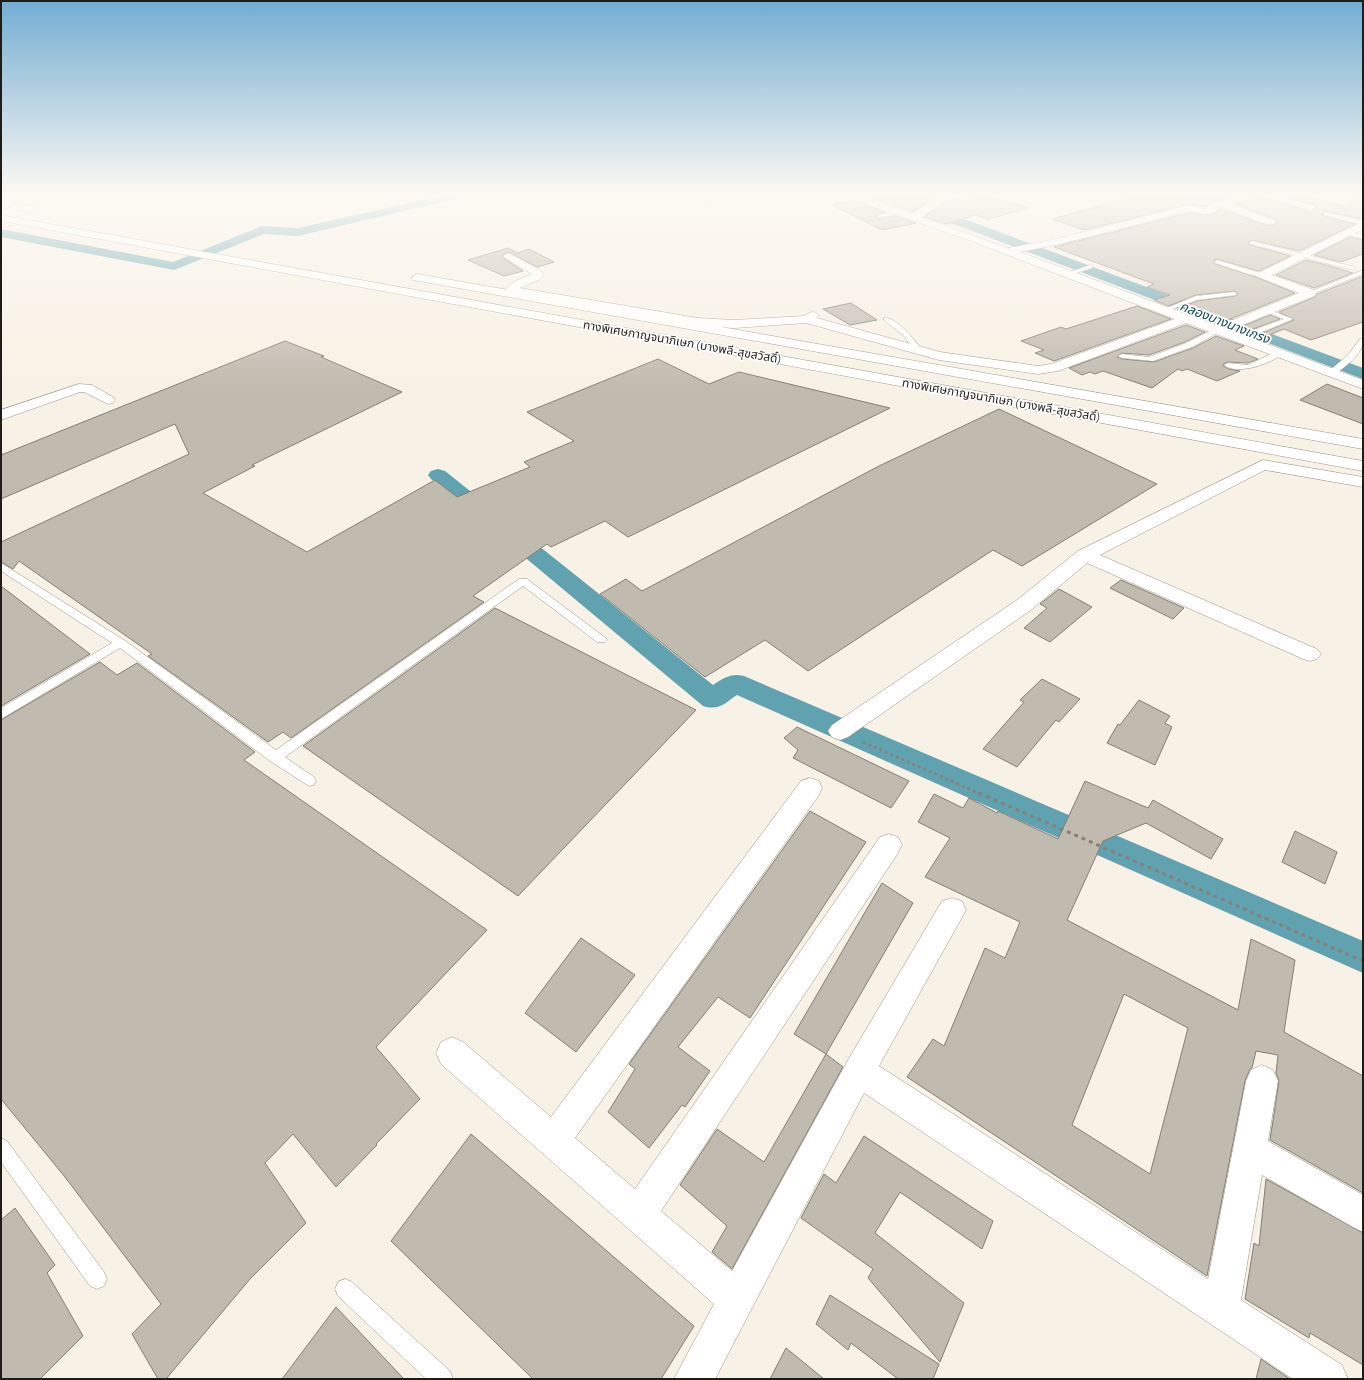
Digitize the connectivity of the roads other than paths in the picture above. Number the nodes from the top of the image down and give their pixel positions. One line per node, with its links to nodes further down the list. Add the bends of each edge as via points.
1 (228, 259): 31 (main road, ทางพิเศษกาญจนาภิเษก (บางพลี-สุขสวัสดิ์))
2 (515, 259): 22 (main road, via 538,275 515,286 512,289 516,291 706,323 753,324 811,317)
3 (1031, 259): 10 (main road)
4 (1293, 259): 11 (main road)
5 (1315, 259): 8 (lane)
6 (1217, 262): 11 (lane)
7 (1088, 267): 10 (lane)
8 (1353, 268)
9 (1363, 272): 13 (lane)
10 (1071, 273): 15 (main road)
11 (1262, 275): 13 (main road)
12 (404, 276): 30 (main road, ทางพิเศษกาญจนาภิเษก (บางพลี-สุขสวัสดิ์))
13 (1310, 293): 16 (main road)
14 (1234, 294): 15 (lane, via 1196,298)
15 (1168, 308): 17 (main road)
16 (1268, 311): 19 (main road); 20 (lane, via 1290,319)
17 (1188, 318): 19 (main road); 22 (main road, via 1053,368 1038,370 953,358)
18 (886, 319): 22 (lane, via 906,332)
19 (1230, 326): 20 (main road); 24 (lane, via 1150,359)
20 (1244, 337): 23 (main road)
21 (1363, 341): 26 (lane)
22 (917, 350)
23 (1280, 353): 25 (lane, via 1249,366); 26 (main road)
24 (1122, 356)
25 (1228, 365)
26 (1334, 372): 27 (main road)
27 (1363, 385)
28 (108, 400): 29 (main road, via 87,388 79,388)
29 (1, 415)
30 (1363, 444)
31 (1363, 466)
32 (1363, 482): 33 (main road, via 1263,465)
33 (1086, 555): 37 (main road); 39 (main road, via 1024,605)
34 (1, 566): 36 (lane)
35 (601, 638): 40 (lane, via 523,581)
36 (120, 643): 38 (lane); 40 (lane)
37 (1310, 654)
38 (1, 714)
39 (840, 731)
40 (275, 757): 41 (lane)
41 (309, 781)
42 (810, 788): 48 (main road)
43 (889, 845): 52 (main road)
44 (952, 910): 46 (main road)
45 (452, 1053): 48 (main road)
46 (859, 1071): 55 (main road); 56 (main road)
47 (1262, 1081): 50 (main road)
48 (553, 1141): 52 (main road)
49 (1, 1149): 53 (lane)
50 (1250, 1149): 51 (main road); 56 (main road)
51 (1363, 1214)
52 (638, 1216): 55 (main road)
53 (97, 1279)
54 (345, 1289): 57 (lane)
55 (736, 1300): 58 (main road)
56 (1221, 1309): 59 (main road)
57 (442, 1379)
58 (694, 1379)
59 (1328, 1379)

